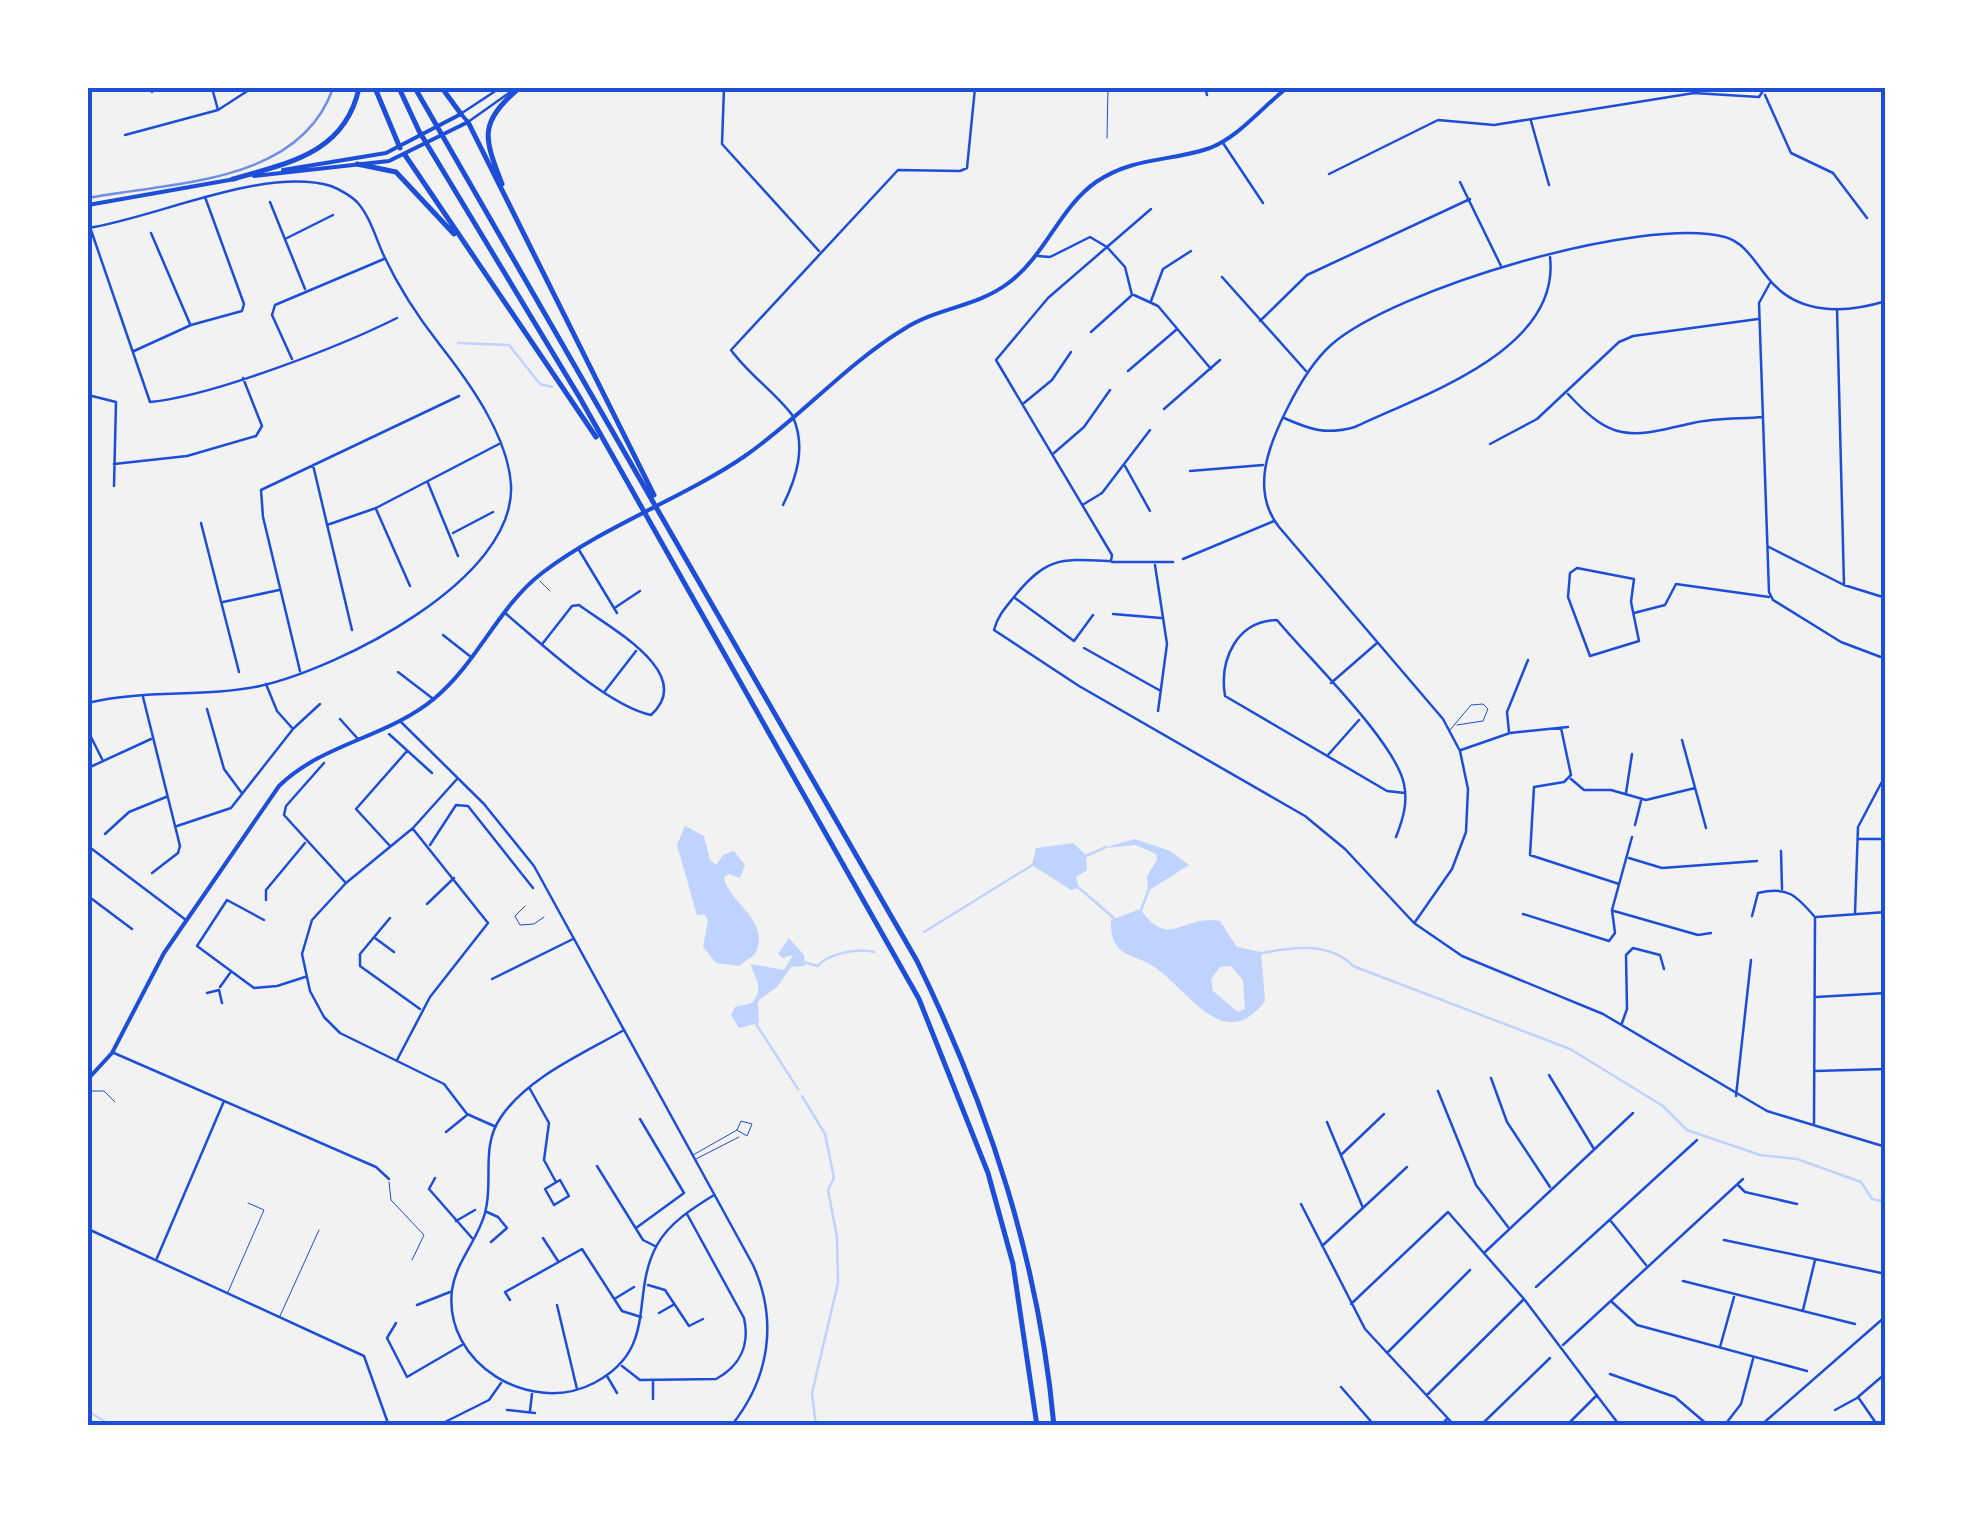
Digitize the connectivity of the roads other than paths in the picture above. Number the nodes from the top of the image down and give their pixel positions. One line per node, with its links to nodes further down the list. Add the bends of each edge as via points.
1 (212, 88): 20 (street)
2 (252, 88): 20 (street)
3 (359, 88): 32 (highway, via 349,118 323,148)
4 (376, 88): 27 (highway)
5 (398, 88): 88 (highway)
6 (414, 88): 100 (highway)
7 (442, 88): 21 (highway)
8 (464, 88): 9 (highway)
9 (487, 88)
10 (500, 88): 21 (street)
11 (517, 88): 23 (street); 37 (highway, via 486,132)
12 (724, 88): 49 (street, via 722,144)
13 (975, 88): 49 (street, via 967,168 898,170)
14 (1108, 88): 25 (lane)
15 (1205, 88): 19 (street)
16 (1287, 88): 26 (main road)
17 (1765, 88): 18 (street)
18 (1764, 94): 22 (street, via 1694,93); 43 (street, via 1791,153 1833,173)
19 (1207, 95)
20 (218, 110): 24 (street)
21 (461, 114): 23 (main road); 27 (main road)
22 (1531, 119): 31 (street, via 1494,125 1438,120); 34 (street)
23 (468, 122): 28 (main road); 37 (highway)
24 (125, 135)
25 (1107, 138)
26 (1222, 142): 39 (street); 50 (main road, via 1150,158 1101,179 1078,199)
27 (400, 148): 28 (main road); 30 (main road)
28 (406, 156): 29 (main road); 53 (highway)
29 (358, 164): 30 (main road); 53 (highway, via 396,172)
30 (283, 170): 32 (main road)
31 (1329, 174)
32 (233, 179): 40 (main road)
33 (1460, 182): 36 (street)
34 (1549, 185)
35 (205, 196): 44 (street); 52 (street, via 304,182 334,187 356,202); 65 (street, via 244,304 234,315)
36 (1470, 199): 54 (street); 64 (street, via 1307,275)
37 (509, 201): 100 (highway)
38 (270, 202): 46 (street)
39 (1263, 202)
40 (88, 205)
41 (1151, 210): 47 (street)
42 (333, 215): 46 (street)
43 (1867, 218)
44 (89, 228): 68 (street)
45 (151, 233): 65 (street)
46 (285, 239): 57 (street)
47 (1106, 246): 50 (street, via 1090,237 1050,257); 58 (street, via 1125,267); 80 (street, via 996,355)
48 (1191, 250): 60 (street, via 1163,269)
49 (820, 252): 82 (street, via 732,350)
50 (1038, 256): 82 (main road, via 996,292 897,333)
51 (1550, 257): 54 (street); 56 (street, via 1615,241 1710,235 1740,244); 83 (street, via 1543,308 1488,362 1334,433)
52 (385, 259): 57 (street); 86 (street, via 414,312 469,384)
53 (475, 259): 88 (highway)
54 (1502, 268): 74 (street, via 1435,287 1394,308 1333,342)
55 (1222, 277): 64 (street)
56 (1770, 282): 61 (street, via 1803,306); 63 (street)
57 (306, 292): 70 (street, via 273,308)
58 (1132, 294): 60 (street); 67 (street)
59 (1886, 301): 61 (street)
60 (1151, 302): 66 (street)
61 (1836, 309): 115 (street)
62 (397, 318): 70 (street)
63 (1760, 319): 77 (street, via 1632,336); 84 (street)
64 (1260, 322): 74 (street)
65 (191, 326): 68 (street)
66 (1178, 329): 72 (street); 73 (street)
67 (1091, 332)
68 (133, 352): 75 (street, via 150,402)
69 (1071, 352): 80 (street, via 1052,380)
70 (292, 359): 75 (street)
71 (1220, 360): 72 (street)
72 (1210, 369): 81 (street)
73 (1128, 371)
74 (1307, 372): 83 (street)
75 (243, 376): 90 (street, via 262,426 256,436 187,456)
76 (1110, 390): 89 (street, via 1084,427)
77 (1566, 392): 84 (street, via 1602,427 1638,436 1696,422); 87 (street, via 1536,419)
78 (88, 395): 90 (street, via 116,402)
79 (459, 396): 91 (street)
80 (1023, 404): 89 (street)
81 (1164, 409)
82 (793, 416): 98 (street, via 797,472); 108 (main road, via 744,456)
83 (1282, 417): 93 (street)
84 (1764, 417): 107 (street)
85 (1150, 430): 92 (street)
86 (499, 444): 95 (street); 139 (street, via 510,500 486,555 400,623)
87 (1490, 444)
88 (606, 452): 351 (highway, via 876,918 940,1046 988,1172 1012,1264)
89 (1052, 454): 97 (street)
90 (114, 464): 96 (street)
91 (313, 464): 105 (street); 117 (street, via 259,496)
92 (1124, 465): 97 (street, via 1102,493); 101 (street)
93 (1265, 465): 94 (street); 103 (street, via 1264,493)
94 (1190, 471)
95 (428, 482): 99 (street); 106 (street)
96 (114, 486)
97 (1082, 504): 111 (street)
98 (782, 505)
99 (376, 508): 105 (street); 116 (street)
100 (661, 511): 352 (highway, via 955,1039 1024,1239)
101 (1150, 511)
102 (493, 512): 106 (street)
103 (1274, 521): 110 (street); 132 (street)
104 (202, 524): 123 (street)
105 (327, 525): 129 (street)
106 (452, 534): 109 (street)
107 (1769, 547): 115 (street); 121 (street)
108 (578, 548): 114 (main road); 119 (street, via 615,611)
109 (458, 556)
110 (1182, 559)
111 (1111, 562): 113 (street); 120 (street, via 1050,563)
112 (1173, 562): 113 (street)
113 (1155, 565): 128 (street)
114 (538, 580): 118 (lane); 124 (main road)
115 (1844, 585): 122 (street)
116 (410, 586)
117 (280, 590): 123 (street); 139 (street)
118 (550, 591)
119 (640, 591)
120 (1014, 596): 127 (street, via 1074,641); 218 (street, via 994,630 1305,816)
121 (1770, 596): 125 (street, via 1676,584 1665,605); 136 (street, via 1826,634)
122 (1886, 598)
123 (222, 602): 138 (street)
124 (504, 612): 131 (street); 135 (main road)
125 (1632, 613): 125 (street, via 1639,642 1590,656 1568,597 1573,569 1632,578)
126 (1113, 614): 128 (street)
127 (1093, 615)
128 (1163, 618): 143 (street, via 1167,644)
129 (352, 630)
130 (444, 635): 135 (street)
131 (543, 642): 134 (street, via 576,605); 144 (street)
132 (1379, 642): 141 (street); 158 (street)
133 (1084, 648): 143 (street)
134 (637, 650): 144 (street); 144 (street, via 666,682 660,706 651,716)
135 (472, 658): 146 (main road)
136 (1886, 659)
137 (1528, 660): 160 (street, via 1508,712)
138 (239, 672)
139 (300, 672): 142 (street)
140 (398, 672): 146 (street)
141 (1330, 683): 151 (street); 168 (street, via 1272,619 1234,638 1223,692)
142 (266, 684): 145 (street); 156 (street)
143 (1160, 690): 150 (street)
144 (604, 692)
145 (142, 696): 147 (street); 162 (street)
146 (433, 700): 153 (main road)
147 (88, 703)
148 (320, 704): 156 (street)
149 (206, 709): 177 (street, via 224,770)
150 (1158, 711)
151 (1360, 718): 168 (street); 178 (street, via 1394,760)
152 (340, 719): 163 (street)
153 (401, 722): 163 (main road); 174 (street)
154 (1457, 725): 154 (lane, via 1470,705 1488,708 1483,721); 158 (lane)
155 (1568, 727): 157 (street)
156 (293, 728): 177 (street)
157 (1560, 728): 160 (street); 175 (street)
158 (1450, 730): 165 (street)
159 (88, 732): 169 (street)
160 (1510, 733): 165 (street)
161 (389, 734): 166 (street)
162 (152, 738): 169 (street); 180 (street)
163 (358, 740): 216 (main road, via 308,762 278,786)
164 (1682, 740): 176 (street)
165 (1460, 751): 218 (street, via 1468,804 1462,844)
166 (407, 752): 172 (street); 194 (street, via 356,809)
167 (1632, 754): 179 (street)
168 (1328, 756): 178 (street, via 1387,791)
169 (102, 760): 171 (street)
170 (324, 763): 191 (street, via 286,806 284,816)
171 (88, 768)
172 (432, 773)
173 (1886, 774): 189 (street, via 1860,818)
174 (458, 778): 184 (street); 222 (street, via 526,855)
175 (1570, 778): 179 (street, via 1584,790); 201 (street, via 1531,792 1532,859)
176 (1696, 788): 181 (street); 185 (street)
177 (242, 793): 183 (street, via 218,816)
178 (1405, 793): 187 (street)
179 (1625, 795): 181 (street)
180 (168, 797): 183 (street); 186 (street, via 129,812)
181 (1641, 799): 182 (street)
182 (1636, 825)
183 (177, 826): 198 (street, via 178,853)
184 (412, 828): 193 (street); 194 (street)
185 (1706, 828)
186 (105, 834)
187 (1396, 836)
188 (1632, 838): 196 (street)
189 (1856, 839): 190 (street); 209 (street)
190 (1886, 839)
191 (306, 842): 200 (street); 205 (street, via 266,890)
192 (88, 846): 216 (street)
193 (430, 846): 199 (street); 202 (street, via 448,813 468,806)
194 (391, 847): 200 (street)
195 (1781, 851): 203 (street)
196 (1627, 858): 197 (street, via 1662,868); 201 (street)
197 (1757, 861)
198 (152, 874)
199 (454, 876): 206 (street); 234 (street, via 488,923)
200 (346, 883): 227 (street, via 305,932)
201 (1619, 884): 208 (street)
202 (533, 888)
203 (1782, 888): 212 (street, via 1758,893); 214 (street)
204 (88, 896): 219 (street)
205 (266, 900)
206 (427, 904)
207 (524, 906): 213 (lane, via 516,916 520,926)
208 (1612, 910): 211 (street, via 1615,933 1605,941); 220 (street)
209 (1855, 912): 210 (street); 214 (street)
210 (1886, 912)
211 (1523, 914)
212 (1752, 916)
213 (544, 917)
214 (1815, 917): 232 (street)
215 (390, 918): 221 (street)
216 (186, 920): 237 (main road)
217 (264, 920): 226 (street, via 227,900 200,935 200,950)
218 (1414, 923): 235 (street, via 1467,959)
219 (132, 929)
220 (1711, 934)
221 (374, 937): 223 (street); 234 (street, via 360,954 360,966)
222 (574, 939): 228 (street); 236 (street)
223 (394, 952)
224 (1751, 960): 247 (street)
225 (1664, 969): 235 (street, via 1660,955 1633,948 1626,954)
226 (230, 972): 227 (street, via 266,989); 229 (street)
227 (306, 976): 238 (street, via 333,1027)
228 (492, 979)
229 (219, 990): 230 (street); 233 (street)
230 (208, 993)
231 (1886, 994): 232 (street)
232 (1815, 997): 239 (street)
233 (222, 1003)
234 (421, 1010): 238 (street)
235 (1622, 1024): 247 (street)
236 (625, 1030): 244 (street); 264 (street)
237 (112, 1052): 242 (main road); 248 (street)
238 (396, 1061): 251 (street, via 444,1084)
239 (1814, 1070): 240 (street); 255 (street)
240 (1886, 1070)
241 (1549, 1076): 262 (street)
242 (88, 1078)
243 (1490, 1078): 272 (street, via 1507,1122)
244 (529, 1087): 256 (street); 270 (street, via 548,1123 544,1160)
245 (91, 1091): 249 (lane)
246 (1438, 1091): 284 (street, via 1476,1186)
247 (1736, 1096): 255 (street)
248 (224, 1101): 268 (street, via 376,1167); 294 (street)
249 (115, 1102)
250 (1632, 1113): 262 (street)
251 (467, 1114): 256 (street); 258 (street)
252 (1384, 1114): 263 (street)
253 (640, 1119): 283 (street, via 684,1193)
254 (1327, 1122): 263 (street)
255 (1814, 1125): 261 (street)
256 (495, 1126): 279 (street)
257 (737, 1130): 259 (lane); 259 (lane, via 741,1120 751,1122 752,1131); 264 (lane)
258 (446, 1132)
259 (742, 1135): 264 (lane)
260 (1697, 1140): 281 (street)
261 (1886, 1146)
262 (1595, 1150): 272 (street)
263 (1341, 1155): 277 (street)
264 (695, 1157): 273 (street)
265 (597, 1166): 283 (street)
266 (1406, 1167): 277 (street)
267 (435, 1178): 282 (street, via 430,1189)
268 (389, 1179): 295 (lane, via 391,1200 424,1235)
269 (1742, 1179): 271 (street)
270 (556, 1182): 270 (street, via 569,1196 554,1205 545,1190)
271 (1738, 1184): 276 (street, via 1746,1192); 298 (street)
272 (1551, 1188): 284 (street)
273 (715, 1194): 280 (street); 350 (street, via 761,1282 769,1331 758,1382)
274 (248, 1202): 305 (lane, via 264,1210)
275 (1301, 1204): 292 (street)
276 (1797, 1204)
277 (1364, 1210): 292 (street)
278 (473, 1211): 282 (street)
279 (486, 1212): 287 (street); 290 (street, via 507,1228)
280 (687, 1214): 291 (street); 335 (street, via 744,1318 745,1345 736,1365 716,1379)
281 (1610, 1220): 298 (street); 304 (street)
282 (455, 1222): 287 (street)
283 (636, 1228): 291 (street)
284 (1509, 1228): 293 (street)
285 (88, 1229): 294 (street)
286 (319, 1230): 318 (lane)
287 (473, 1238): 306 (street)
288 (544, 1238): 297 (street)
289 (1724, 1240): 296 (street)
290 (490, 1242)
291 (656, 1246): 302 (street)
292 (1321, 1247): 313 (street)
293 (1483, 1254): 310 (street); 313 (street, via 1451,1214 1444,1214)
294 (156, 1259): 305 (street)
295 (412, 1260)
296 (1815, 1260): 300 (street); 316 (street)
297 (558, 1261): 308 (street, via 582,1249); 309 (street, via 506,1292)
298 (1647, 1266): 311 (street)
299 (1470, 1270): 327 (street)
300 (1886, 1274)
301 (1683, 1280): 307 (street)
302 (646, 1285): 312 (street, via 665,1290); 320 (street)
303 (634, 1287): 308 (street)
304 (1536, 1288)
305 (228, 1292): 318 (street)
306 (452, 1292): 314 (street); 324 (street)
307 (1734, 1296): 316 (street); 326 (street)
308 (614, 1299): 320 (street, via 622,1311)
309 (510, 1300)
310 (1524, 1300): 325 (street); 342 (street)
311 (1611, 1302): 325 (street); 326 (street, via 1637,1325)
312 (674, 1304): 317 (street); 321 (street, via 689,1326)
313 (1351, 1304): 327 (street)
314 (417, 1305)
315 (557, 1305): 338 (street)
316 (1803, 1311): 323 (street)
317 (659, 1313)
318 (280, 1316): 348 (street, via 364,1356)
319 (1886, 1316): 361 (street)
320 (642, 1317): 330 (street)
321 (703, 1319)
322 (396, 1324): 324 (street, via 387,1338 407,1377)
323 (1856, 1324)
324 (464, 1344): 336 (street)
325 (1562, 1346): 341 (street)
326 (1720, 1349): 329 (street)
327 (1386, 1354): 342 (street)
328 (1550, 1358): 356 (street)
329 (1753, 1358): 331 (street); 360 (street, via 1740,1404)
330 (621, 1365): 334 (street); 335 (street, via 632,1378)
331 (1807, 1371)
332 (1886, 1372): 343 (street)
333 (1610, 1374): 359 (street, via 1674,1398)
334 (606, 1375): 338 (street); 340 (street)
335 (653, 1380): 344 (street)
336 (502, 1382): 339 (street); 349 (street, via 489,1400)
337 (1341, 1388): 353 (street)
338 (578, 1390): 339 (street)
339 (532, 1392): 345 (street, via 532,1412)
340 (617, 1393)
341 (1598, 1394): 357 (street); 358 (street)
342 (1426, 1396): 347 (street)
343 (1858, 1397): 346 (street); 362 (street)
344 (653, 1398)
345 (506, 1410)
346 (1835, 1410)
347 (1448, 1418): 354 (street); 355 (street)
348 (389, 1426)
349 (437, 1426)
350 (731, 1426)
351 (1037, 1426)
352 (1054, 1426)
353 (1375, 1426)
354 (1440, 1426)
355 (1456, 1426)
356 (1480, 1426)
357 (1566, 1426)
358 (1620, 1426)
359 (1709, 1426)
360 (1724, 1426)
361 (1760, 1426)
362 (1878, 1426)

